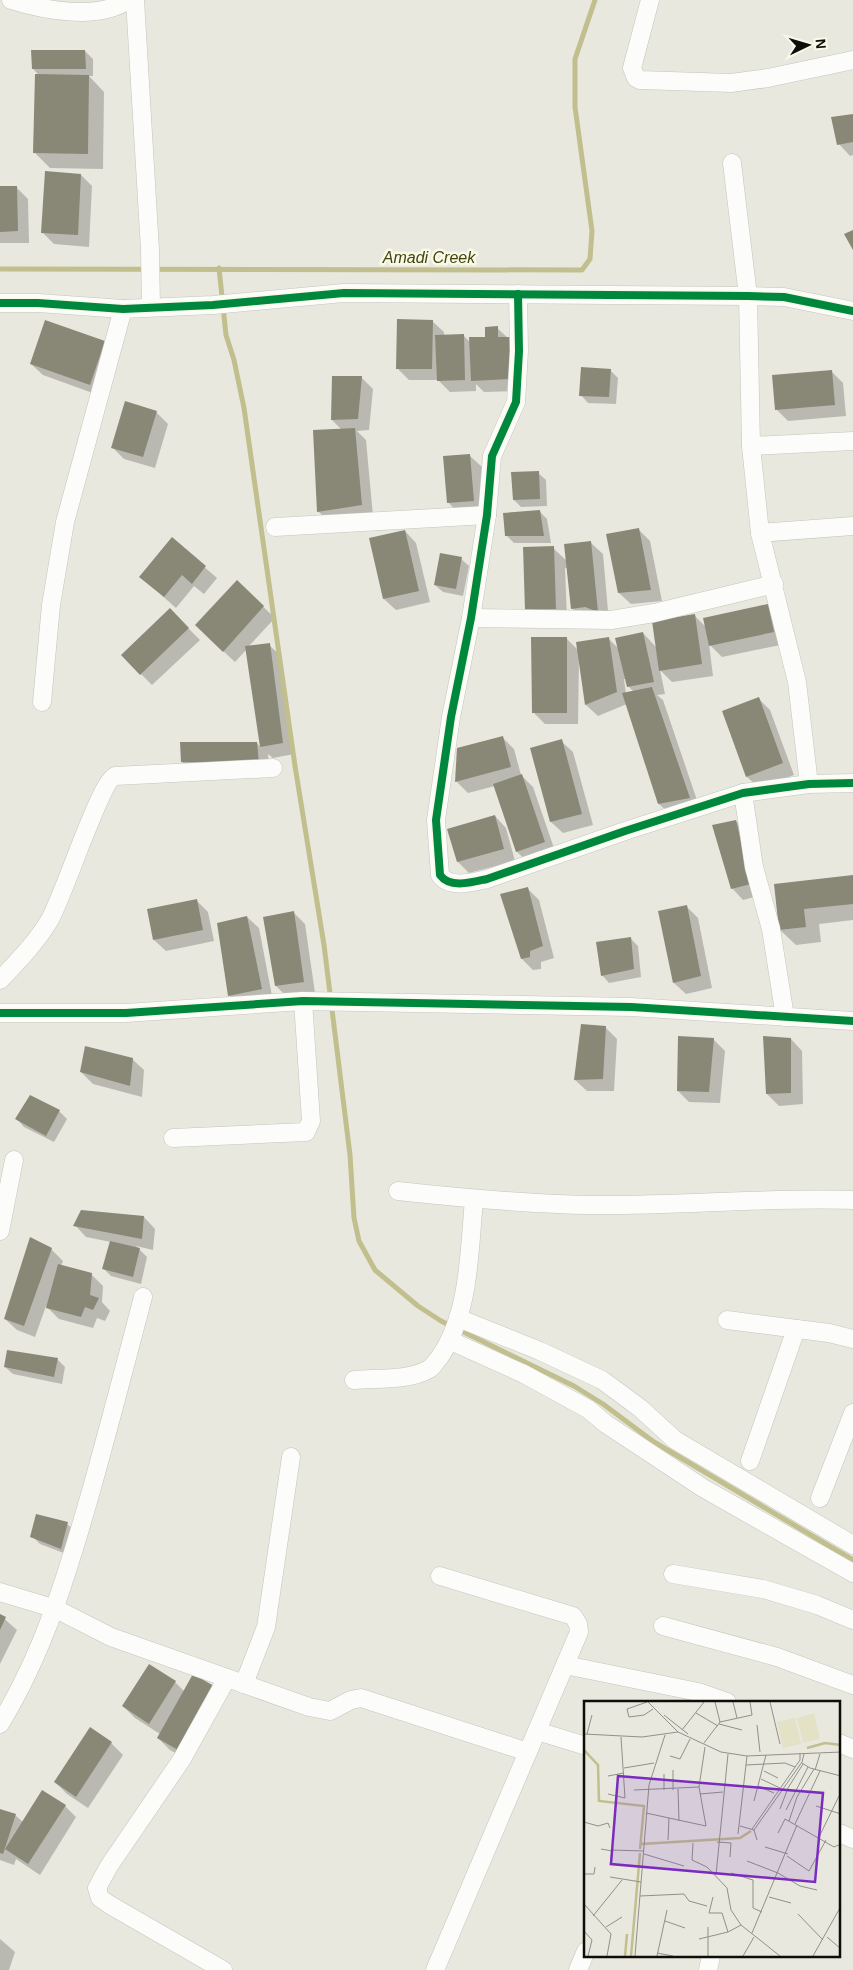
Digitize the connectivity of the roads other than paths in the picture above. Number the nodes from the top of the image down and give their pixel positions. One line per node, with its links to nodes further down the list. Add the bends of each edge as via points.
1 (11, 0): 2 (street, via 40,9 83,12 105,10)
2 (128, 0)
3 (136, 0): 9 (street)
4 (650, 0): 5 (street, via 632,68 640,80 732,83)
5 (853, 60)
6 (732, 163): 8 (street)
7 (518, 294): 8 (street); 9 (street, via 344,293 213,304); 15 (street, via 516,402 492,456)
8 (748, 296): 12 (street, via 784,297); 14 (street)
9 (151, 300): 11 (street)
10 (0, 303): 11 (street)
11 (123, 309): 21 (street, via 65,522 51,605)
12 (853, 311)
13 (853, 441): 14 (street)
14 (751, 446): 18 (street)
15 (487, 515): 17 (street); 20 (street)
16 (853, 526): 18 (street)
17 (275, 527)
18 (760, 533): 19 (street)
19 (774, 584): 20 (street, via 611,620); 24 (street, via 797,682)
20 (471, 618): 25 (street, via 451,717 436,820 442,878 466,883 487,879)
21 (42, 702)
22 (274, 768): 26 (street, via 110,778 49,921)
23 (853, 783): 24 (street)
24 (809, 784): 25 (street)
25 (743, 793): 29 (street, via 754,866 771,929)
26 (0, 980)
27 (310, 1001): 28 (street, via 126,1013); 29 (street, via 631,1007); 31 (street, via 311,1121 306,1132)
28 (0, 1013)
29 (785, 1017): 30 (street)
30 (853, 1021)
31 (173, 1138)
32 (14, 1160): 36 (street)
33 (398, 1191): 34 (street)
34 (474, 1200): 35 (street, via 590,1205 790,1198); 38 (street)
35 (853, 1200)
36 (0, 1231)
37 (143, 1297): 53 (street)
38 (458, 1318): 42 (street); 48 (street, via 602,1380 676,1440)
39 (727, 1320): 40 (street)
40 (796, 1329): 41 (street); 46 (street)
41 (853, 1339)
42 (451, 1341): 43 (street, via 431,1369 412,1375); 49 (street, via 524,1374 588,1409 703,1488)
43 (354, 1380)
44 (853, 1413): 47 (street)
45 (291, 1457): 58 (street, via 266,1627)
46 (750, 1461)
47 (820, 1498)
48 (853, 1545)
49 (853, 1573)
50 (673, 1574): 54 (street, via 763,1589)
51 (440, 1576): 56 (street, via 573,1616 579,1632)
52 (0, 1592): 53 (street)
53 (56, 1609): 57 (street, via 111,1637); 61 (street, via 32,1665)
54 (853, 1620)
55 (663, 1626): 59 (street, via 777,1657)
56 (565, 1666): 60 (street, via 698,1692); 62 (street)
57 (227, 1678): 58 (street); 71 (street, via 182,1759 97,1888 100,1898 110,1905)
58 (244, 1684): 66 (street, via 330,1711 361,1698)
59 (853, 1685)
60 (724, 1701)
61 (0, 1724)
62 (537, 1730): 64 (street); 66 (street)
63 (840, 1743): 65 (street)
64 (584, 1745)
65 (853, 1749)
66 (528, 1752): 70 (street)
67 (840, 1833): 68 (street)
68 (853, 1839)
69 (584, 1956): 72 (street)
70 (437, 1969)
71 (223, 1970)
72 (578, 1970)

